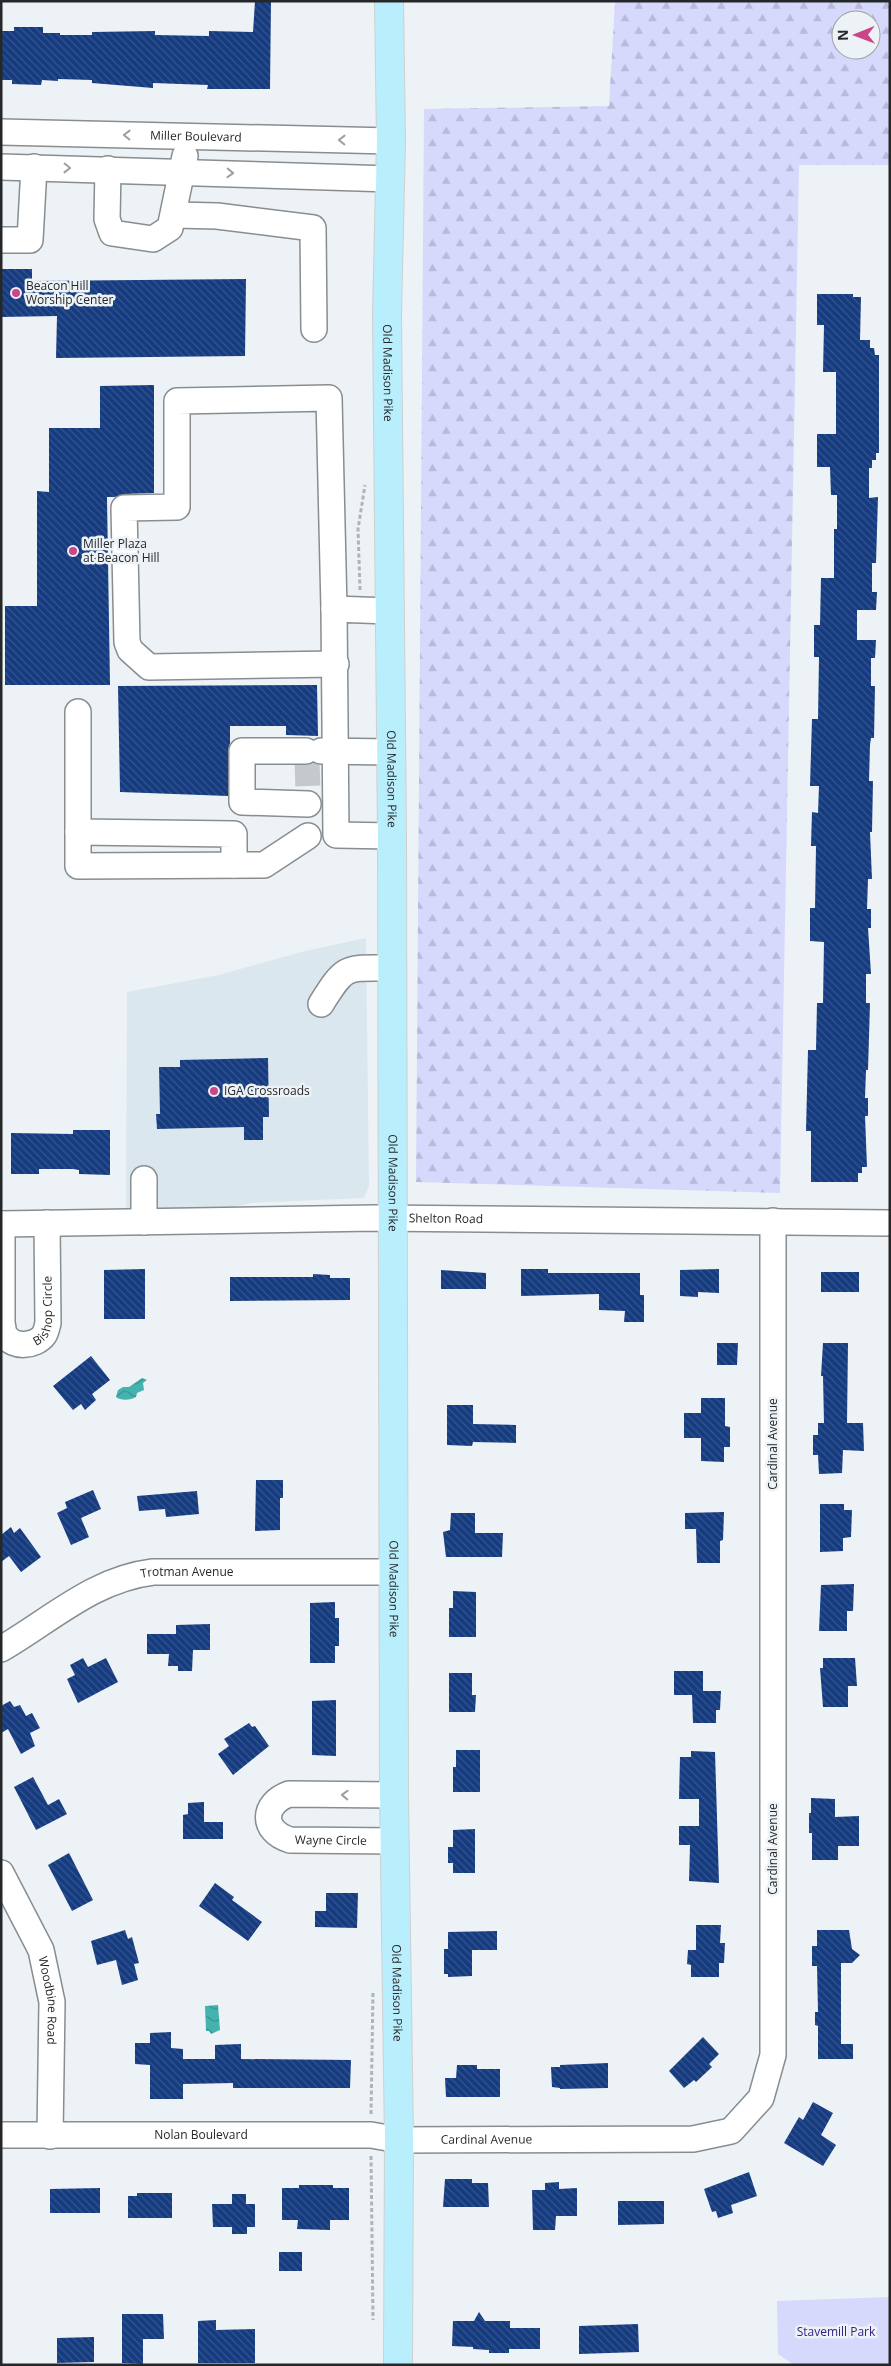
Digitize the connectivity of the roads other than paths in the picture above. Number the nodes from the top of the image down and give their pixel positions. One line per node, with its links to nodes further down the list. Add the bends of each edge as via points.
1 (389, 1): 4 (main road, Old Madison Pike)
2 (1, 132): 3 (street, Miller Boulevard, one-way to 2)
3 (188, 136): 4 (street, Miller Boulevard, one-way to 3); 8 (street)
4 (391, 141): 9 (main road, Old Madison Pike)
5 (1, 166): 6 (street)
6 (34, 167): 7 (street, one-way to 7); 11 (street, via 30,240)
7 (108, 169): 8 (street); 10 (street, via 107,219 112,233 153,238 170,228)
8 (183, 172): 9 (street, one-way to 9); 10 (street)
9 (391, 178): 14 (main road, Old Madison Pike, via 387,315)
10 (174, 215): 12 (street, via 217,216 313,228)
11 (1, 240)
12 (314, 329)
13 (334, 609): 14 (street); 15 (street); 15 (street, via 329,398 177,401 177,508 124,508 127,642 130,650 149,667)
14 (389, 611): 18 (main road, Old Madison Pike)
15 (336, 664): 17 (street)
16 (78, 712): 19 (street)
17 (337, 752): 18 (street); 20 (street); 21 (street, via 307,756 242,751 242,802 308,797)
18 (391, 752): 22 (main road, Old Madison Pike)
19 (78, 832): 23 (street, via 234,834); 23 (street, via 78,866)
20 (336, 835): 21 (street); 22 (street)
21 (308, 836): 23 (street, via 264,865)
22 (392, 836): 24 (main road, Old Madison Pike)
23 (234, 866)
24 (392, 968): 25 (street, via 346,971 338,977); 27 (main road, Old Madison Pike)
25 (321, 1004)
26 (144, 1179): 28 (street)
27 (392, 1218): 28 (street, Shelton Road); 29 (street, Shelton Road); 33 (main road, Old Madison Pike)
28 (144, 1222): 31 (street, Shelton Road)
29 (774, 1222): 30 (street, Shelton Road); 40 (street, Cardinal Avenue, via 773,2055 761,2098 731,2131 693,2139)
30 (890, 1222)
31 (47, 1223): 32 (street, Shelton Road); 32 (street, Bishop Circle, via 48,1323 44,1334 26,1345 14,1343 5,1336 2,1323)
32 (2, 1224)
33 (394, 1572): 34 (street, Trotman Avenue, via 132,1574 76,1599); 35 (main road, Old Madison Pike)
34 (1, 1649)
35 (394, 1795): 36 (main road, Old Madison Pike); 36 (street, Wayne Circle, one-way to 36, via 289,1794 278,1798 271,1806 268,1819 273,1831 290,1840)
36 (395, 1841): 40 (main road, Old Madison Pike)
37 (1, 1873): 39 (street, Woodbine Road, via 41,1950 52,2002)
38 (1, 2136): 39 (street, Nolan Boulevard)
39 (50, 2136): 40 (street, Nolan Boulevard, via 371,2135)
40 (399, 2140): 41 (main road, Old Madison Pike)
41 (398, 2365)

